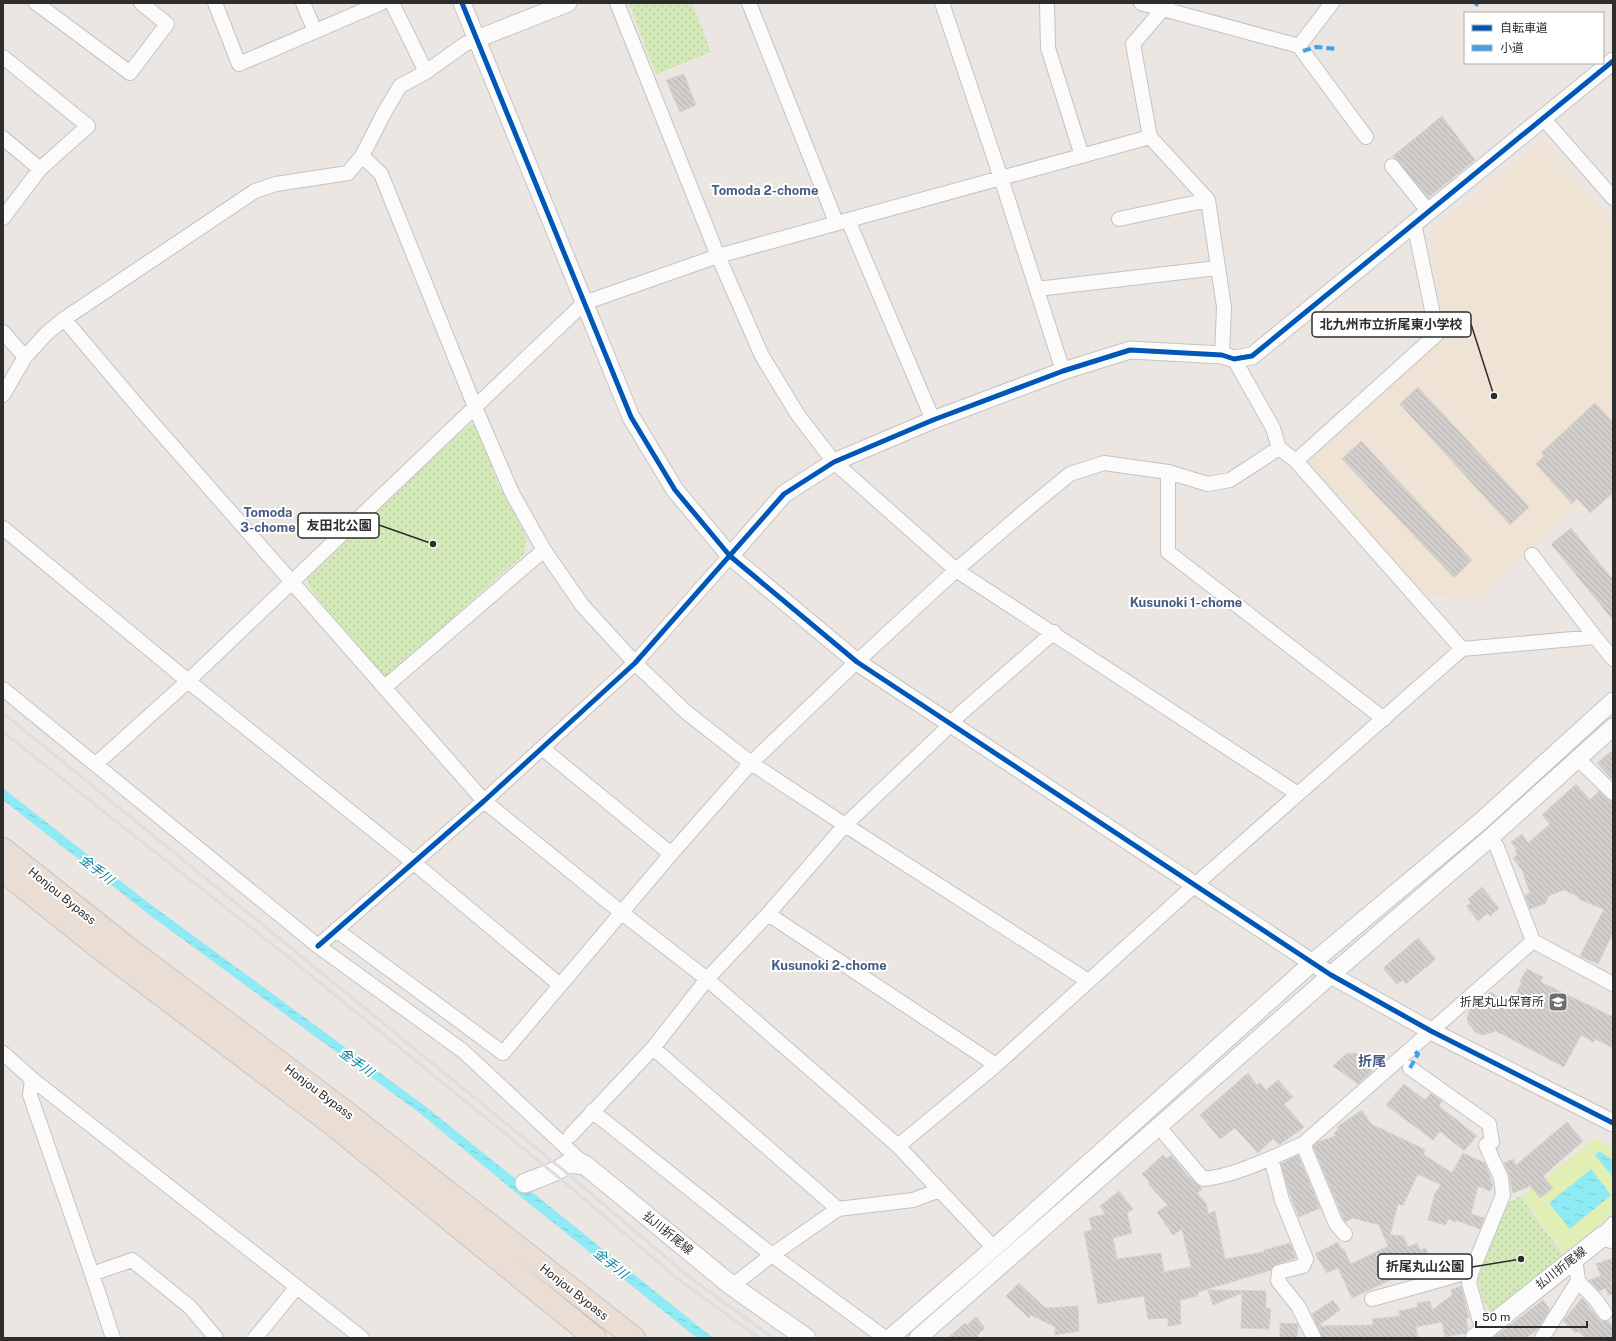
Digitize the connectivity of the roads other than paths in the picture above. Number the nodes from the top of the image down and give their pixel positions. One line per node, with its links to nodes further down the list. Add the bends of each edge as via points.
1 (36, 3): 2 (street, via 130,73 167,24)
2 (141, 3)
3 (215, 3): 16 (street, via 240,64)
4 (303, 3): 16 (street)
5 (381, 3): 16 (street)
6 (392, 3): 21 (street)
7 (462, 3): 17 (street)
8 (617, 3): 38 (street)
9 (749, 3): 36 (street)
10 (942, 3): 30 (street)
11 (1047, 3): 27 (street, via 1048,48)
12 (1141, 3): 15 (street)
13 (1332, 3): 18 (street)
14 (562, 4): 17 (street)
15 (1165, 7): 18 (street); 24 (street, via 1133,44)
16 (315, 31)
17 (477, 39): 21 (street, via 465,44); 41 (street)
18 (1299, 46): 23 (street)
19 (3, 57): 29 (street, via 88,126)
20 (1613, 61): 22 (street)
21 (426, 72): 26 (street, via 400,86)
22 (1543, 118): 31 (street); 33 (street)
23 (1366, 136)
24 (1150, 137): 27 (street); 32 (street)
25 (3, 138): 29 (street)
26 (362, 156): 42 (street, via 348,173 276,184 255,191); 48 (street, via 381,174)
27 (1082, 156): 30 (street)
28 (1392, 166): 33 (street)
29 (40, 169): 34 (street)
30 (1001, 178): 36 (street); 40 (street)
31 (1613, 198)
32 (1208, 200): 35 (street); 39 (street)
33 (1428, 212): 37 (street)
34 (3, 218)
35 (1119, 219)
36 (842, 221): 38 (street); 49 (street)
37 (1414, 223): 45 (street, via 1252,356); 51 (street, via 1437,334)
38 (718, 256): 41 (street); 52 (street, via 762,356 798,415)
39 (1217, 268): 40 (street); 45 (street, via 1224,307)
40 (1036, 289): 46 (street)
41 (584, 302): 48 (street); 57 (street, via 630,417 675,490)
42 (64, 319): 44 (street); 59 (street, via 140,410)
43 (3, 332): 44 (street)
44 (25, 357): 47 (street)
45 (1228, 357): 46 (street, via 1130,350); 50 (street, via 1274,428)
46 (1063, 371): 49 (street)
47 (3, 395)
48 (475, 407): 55 (street, via 512,493); 59 (street)
49 (933, 420): 52 (street)
50 (1279, 448): 51 (street); 53 (street, via 1230,480 1208,484)
51 (1296, 461): 62 (street)
52 (834, 462): 57 (street, via 784,494); 58 (street)
53 (1168, 472): 58 (street, via 1104,462 1070,474); 70 (street, via 1168,552)
54 (3, 528): 66 (street)
55 (544, 550): 65 (street, via 582,605); 67 (street)
56 (1532, 555): 61 (street)
57 (730, 556): 64 (street); 65 (street)
58 (956, 570): 60 (street); 64 (street)
59 (291, 581): 66 (street); 67 (street)
60 (1054, 632): 71 (street); 78 (street)
61 (1595, 637): 62 (street); 63 (street)
62 (1462, 649): 70 (street)
63 (1613, 659)
64 (857, 662): 71 (street); 75 (street)
65 (635, 663): 73 (street); 75 (street, via 686,712)
66 (188, 680): 76 (street); 84 (street)
67 (385, 687): 79 (street)
68 (3, 689): 76 (street)
69 (1613, 701): 92 (street, via 1480,822)
70 (1384, 719): 78 (street)
71 (952, 723): 80 (street); 86 (street)
72 (1613, 727): 74 (street)
73 (542, 748): 79 (street); 83 (street)
74 (1577, 758): 77 (street); 81 (street)
75 (751, 763): 80 (street); 83 (street)
76 (96, 764): 91 (street)
77 (1613, 793)
78 (1298, 794): 86 (street)
79 (484, 801): 84 (street); 87 (street)
80 (845, 825): 88 (street); 95 (street)
81 (1490, 838): 90 (street, via 1497,847); 93 (street)
82 (3, 849): 133 (highway, Honjou Bypass, via 124,945 343,1110)
83 (671, 854): 87 (street)
84 (413, 862): 89 (street); 97 (street)
85 (3, 871): 132 (highway, Honjou Bypass, via 103,951 332,1124)
86 (1195, 886): 92 (street); 95 (street)
87 (622, 913): 94 (street); 97 (street)
88 (768, 914): 94 (street); 101 (street)
89 (336, 930): 91 (street); 97 (street, via 503,1053)
90 (1533, 941): 96 (street); 98 (street)
91 (318, 946): 111 (street, via 463,1051)
92 (1313, 962): 93 (street); 117 (street)
93 (1331, 975): 98 (street); 106 (street)
94 (707, 979): 99 (street); 109 (street)
95 (1088, 981): 101 (street)
96 (1613, 984)
97 (560, 985)
98 (1431, 1031): 105 (street); 108 (street)
99 (653, 1048): 104 (street); 114 (street)
100 (3, 1054): 103 (street)
101 (996, 1065): 109 (street)
102 (1410, 1068): 120 (street, via 1489,1124 1492,1142 1486,1145 1501,1178 1503,1195)
103 (32, 1079): 121 (street, via 30,1095); 124 (street)
104 (592, 1111): 107 (street); 118 (street)
105 (1613, 1123)
106 (1159, 1128): 110 (street, via 1203,1179 1216,1178); 137 (street)
107 (570, 1136)
108 (1303, 1144): 110 (street); 116 (street, via 1336,1224)
109 (898, 1146): 113 (street)
110 (1271, 1158): 138 (street, via 1282,1200 1306,1259 1303,1266 1279,1272 1278,1281 1298,1306)
111 (586, 1165): 112 (main road, via 569,1163 562,1169); 123 (main road, 払川折尾線)
112 (525, 1183)
113 (940, 1190): 114 (street, via 913,1200); 117 (street)
114 (838, 1210): 118 (street)
115 (1610, 1233): 119 (main road, 払川折尾線)
116 (1345, 1234)
117 (994, 1248): 136 (street)
118 (772, 1255): 123 (street); 135 (street)
119 (1575, 1257): 122 (street); 127 (main road, 払川折尾線)
120 (1472, 1271): 125 (street); 127 (street, via 1469,1283)
121 (92, 1274): 128 (street); 129 (street, via 132,1260 190,1307)
122 (1578, 1281): 126 (street); 139 (street)
123 (732, 1286): 134 (main road, 払川折尾線)
124 (296, 1288): 130 (street); 131 (street)
125 (1372, 1299)
126 (1605, 1313)
127 (1479, 1335)
128 (113, 1338)
129 (216, 1338)
130 (255, 1338)
131 (362, 1338)
132 (595, 1338)
133 (632, 1338)
134 (806, 1338)
135 (885, 1338)
136 (890, 1338)
137 (918, 1338)
138 (1314, 1338)
139 (1542, 1338)

